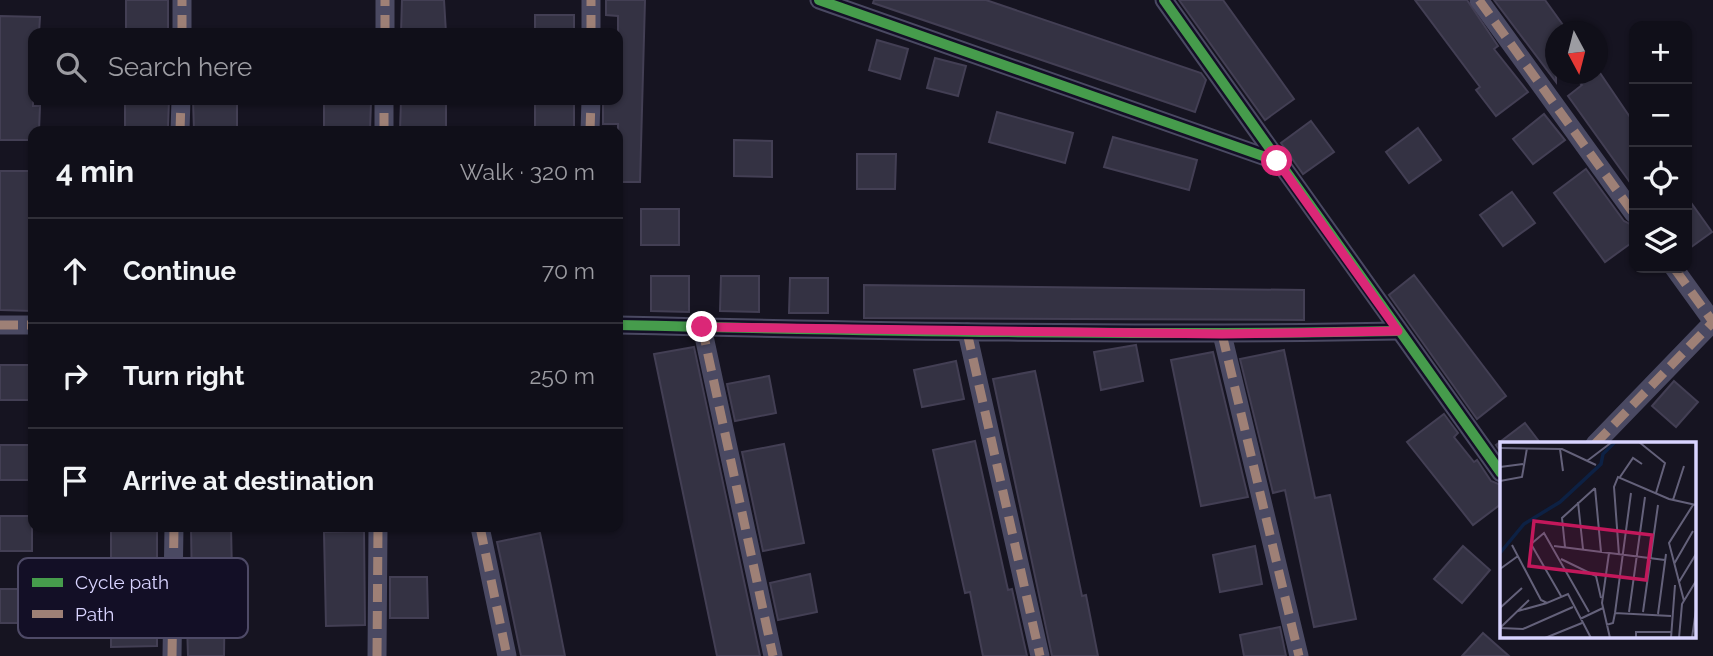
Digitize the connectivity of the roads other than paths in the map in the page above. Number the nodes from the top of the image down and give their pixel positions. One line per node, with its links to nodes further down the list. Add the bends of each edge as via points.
1 (182, 0): 7 (street)
2 (385, 0): 8 (street)
3 (591, 0): 9 (street)
4 (819, 0): 16 (street)
5 (1164, 0): 16 (street)
6 (1479, 0): 17 (street)
7 (182, 28)
8 (385, 28)
9 (591, 28)
10 (181, 105): 13 (street)
11 (384, 105): 14 (street)
12 (591, 105): 15 (street)
13 (180, 126)
14 (384, 126)
15 (590, 126)
16 (1277, 161): 23 (street)
17 (1631, 210)
18 (1678, 273): 26 (street, via 1713,322)
19 (0, 325): 21 (street)
20 (623, 325): 22 (street)
21 (28, 326)
22 (702, 327): 24 (street); 36 (street)
23 (1398, 331): 25 (street); 27 (street)
24 (967, 332): 25 (street); 37 (street)
25 (1222, 334): 38 (street)
26 (1597, 442)
27 (1500, 472)
28 (174, 532): 31 (street)
29 (379, 532): 34 (street)
30 (481, 532): 35 (street)
31 (174, 558)
32 (172, 638): 33 (street)
33 (172, 656)
34 (377, 656)
35 (507, 656)
36 (773, 656)
37 (1040, 656)
38 (1298, 656)

